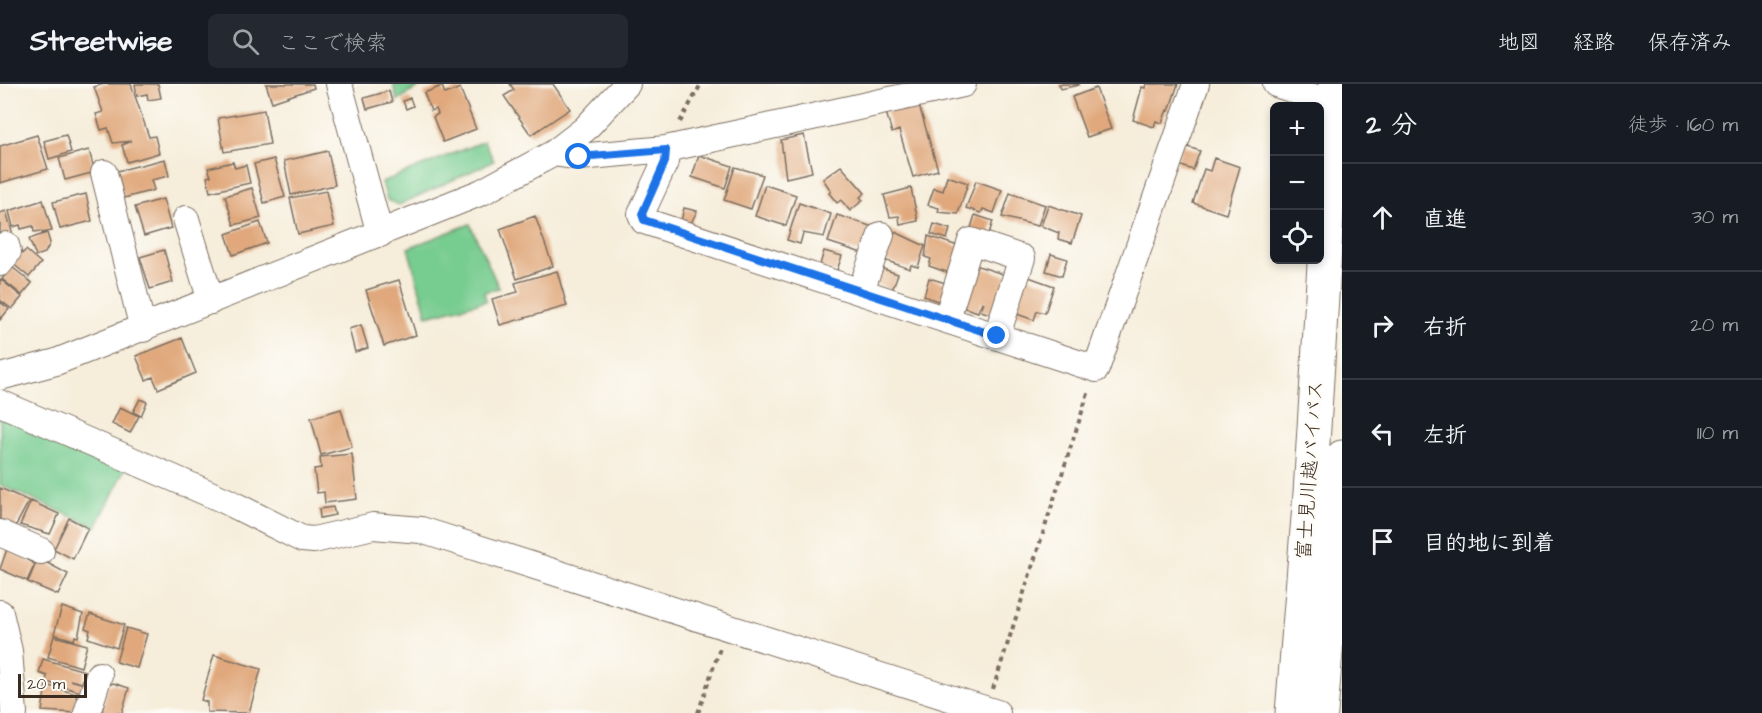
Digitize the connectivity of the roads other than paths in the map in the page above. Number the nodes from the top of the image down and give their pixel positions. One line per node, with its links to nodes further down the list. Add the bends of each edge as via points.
1 (339, 84): 11 (street)
2 (627, 84): 8 (street, via 585,129)
3 (963, 84): 7 (street)
4 (1196, 84): 19 (street, via 1096,369)
5 (1276, 84): 6 (street)
6 (1337, 98): 30 (highway, 富士見川越バイパス)
7 (666, 150): 8 (street, via 579,157); 15 (street, via 665,162 642,214 644,220)
8 (554, 153): 11 (street, via 482,192)
9 (104, 173): 18 (street)
10 (186, 219): 16 (street)
11 (380, 234): 16 (street)
12 (880, 235): 15 (street)
13 (0, 247): 14 (street, via 6,245 8,252)
14 (0, 263)
15 (861, 290): 17 (street)
16 (211, 300): 18 (street)
17 (946, 318): 19 (street); 19 (street, via 971,242 1022,258)
18 (143, 329): 20 (street, via 56,362)
19 (997, 336)
20 (2, 375)
21 (0, 403): 27 (street, via 225,500 302,539 314,540 373,526 421,530)
22 (1342, 457): 31 (highway, 富士見川越バイパス)
23 (0, 533): 24 (street)
24 (41, 552)
25 (0, 613): 28 (street, via 9,651)
26 (99, 675): 29 (street)
27 (992, 711)
28 (14, 713)
29 (87, 713)
30 (1292, 713)
31 (1321, 713)

